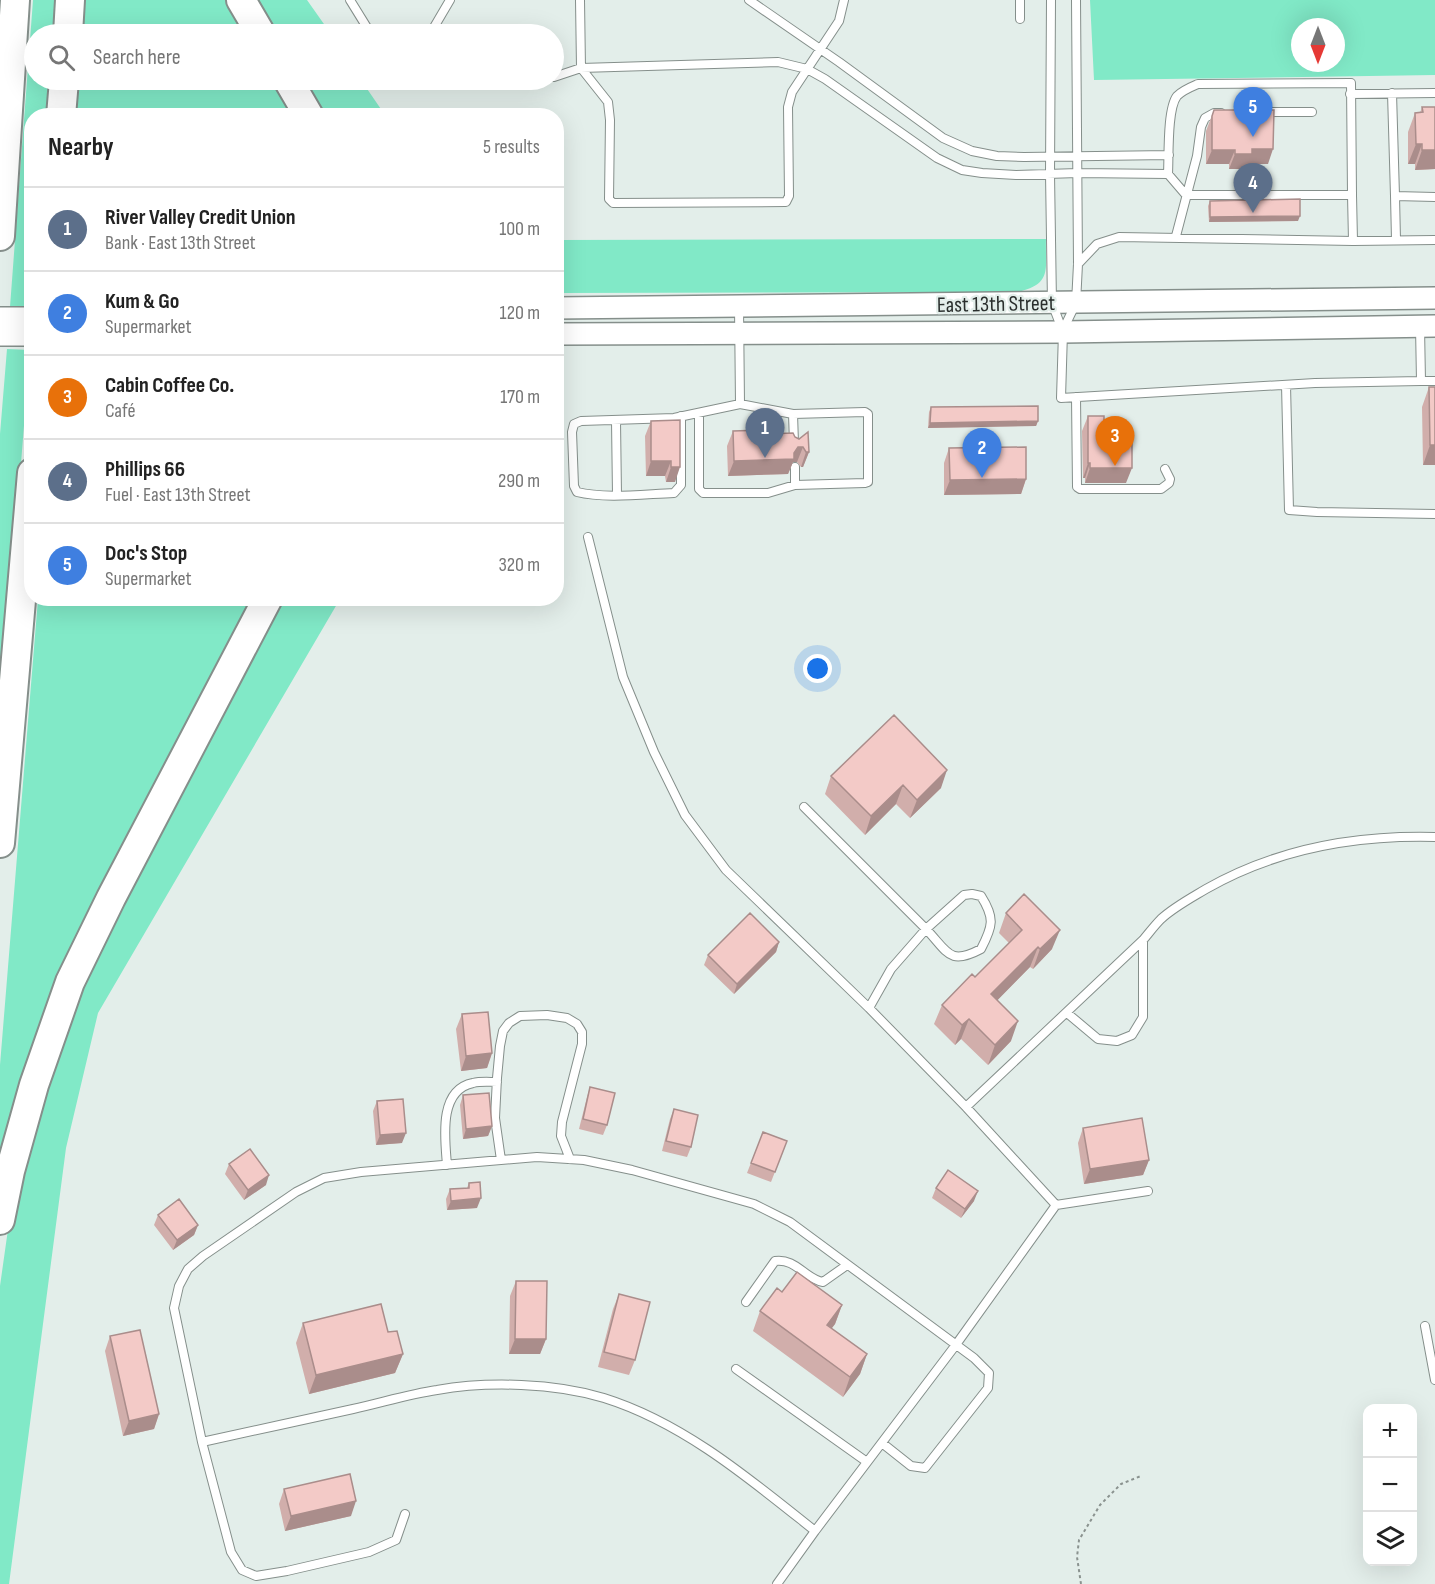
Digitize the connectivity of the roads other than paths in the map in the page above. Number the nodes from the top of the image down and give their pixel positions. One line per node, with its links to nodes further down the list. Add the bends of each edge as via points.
1 (15, 0): 41 (highway)
2 (70, 0): 13 (highway)
3 (241, 0): 14 (highway)
4 (350, 0): 15 (lane)
5 (450, 0): 16 (lane)
6 (580, 0): 18 (lane)
7 (749, 0): 17 (lane)
8 (844, 0): 17 (lane, via 839,21)
9 (1020, 0): 12 (lane)
10 (1051, 0): 32 (lane)
11 (1076, 0): 33 (lane)
12 (1020, 19)
13 (69, 24)
14 (255, 24)
15 (365, 24)
16 (436, 24)
17 (820, 49): 19 (lane); 32 (lane, via 943,138 962,147 997,156)
18 (581, 68): 19 (lane, via 778,62); 19 (lane, via 608,102 609,199 613,203 786,202 788,107 792,92); 20 (lane)
19 (807, 69): 35 (lane, via 937,158 962,170)
20 (564, 74)
21 (63, 90): 26 (highway)
22 (294, 90): 27 (highway)
23 (1392, 93): 24 (lane); 25 (lane); 39 (lane)
24 (1435, 93)
25 (1350, 94): 31 (lane, via 1351,83 1198,84 1176,98); 38 (lane)
26 (62, 108)
27 (304, 108)
28 (1258, 112): 29 (lane)
29 (1312, 112)
30 (1225, 113): 37 (lane, via 1205,118)
31 (1169, 155): 33 (lane); 36 (lane)
32 (1050, 156): 33 (lane); 35 (lane)
33 (1077, 156): 34 (lane)
34 (1078, 173): 35 (lane); 36 (lane); 46 (lane)
35 (1050, 174): 48 (lane)
36 (1168, 174): 37 (lane)
37 (1186, 195): 38 (lane); 42 (lane)
38 (1352, 195): 45 (lane)
39 (1395, 196): 40 (lane); 43 (lane)
40 (1435, 197)
41 (0, 236)
42 (1176, 236): 45 (lane); 46 (lane, via 1119,237 1097,244)
43 (1396, 240): 44 (lane); 45 (lane)
44 (1435, 240)
45 (1353, 241)
46 (1078, 264): 49 (lane)
47 (1435, 298): 49 (main road, East 13th Street)
48 (1052, 303): 49 (main road, East 13th Street); 50 (main road, East 13th Street); 55 (lane)
49 (1076, 303): 55 (lane)
50 (739, 306): 51 (main road, East 13th Street); 56 (lane)
51 (564, 308)
52 (0, 318): 53 (main road)
53 (24, 318)
54 (1427, 326): 55 (main road, East 13th Street); 60 (lane)
55 (1063, 332): 56 (main road, East 13th Street); 63 (lane, via 1061,398)
56 (739, 333): 57 (main road, East 13th Street); 64 (lane)
57 (564, 334)
58 (0, 335): 59 (main road)
59 (24, 335)
60 (1421, 381): 61 (lane); 62 (lane)
61 (1435, 381)
62 (1286, 385): 63 (lane); 74 (lane, via 1289,510)
63 (1076, 397): 71 (lane, via 1077,487 1161,489 1169,483)
64 (740, 404): 65 (lane); 66 (lane)
65 (699, 414): 67 (lane); 72 (lane, via 701,492 768,493)
66 (794, 414): 69 (lane); 72 (lane, via 861,411 867,414 868,424 867,482)
67 (681, 416): 68 (lane); 73 (lane, via 678,491)
68 (616, 421): 73 (lane); 73 (lane, via 581,421 574,424 572,432 577,492)
69 (794, 448)
70 (795, 467): 72 (lane)
71 (1166, 470)
72 (795, 485)
73 (617, 495)
74 (1435, 514)
75 (588, 537): 83 (lane, via 623,677 685,815 726,870)
76 (24, 566): 80 (highway)
77 (264, 606): 92 (highway, via 70,982 34,1085)
78 (804, 807): 81 (lane)
79 (1435, 837): 82 (lane, via 1394,836 1343,843 1259,863 1185,901 1161,919)
80 (0, 843)
81 (926, 929): 81 (lane, via 964,895 981,896 990,910 992,922 981,949 965,958 950,955); 83 (lane, via 891,969)
82 (1143, 940): 84 (lane); 84 (lane, via 1143,1017 1132,1035 1118,1041 1098,1039)
83 (869, 1008): 86 (lane)
84 (1067, 1013): 86 (lane)
85 (497, 1082): 87 (lane, via 503,1032 509,1023 520,1016 547,1015 577,1024 582,1044 561,1136); 88 (lane, via 495,1118); 89 (lane, via 472,1083 450,1101 446,1122)
86 (966, 1107): 91 (lane)
87 (570, 1159): 88 (lane); 93 (lane, via 632,1170 754,1204 790,1222)
88 (501, 1160): 89 (lane)
89 (447, 1165): 99 (lane, via 324,1178 286,1198 189,1269 179,1286 174,1308)
90 (1148, 1191): 91 (lane)
91 (1056, 1205): 96 (lane)
92 (0, 1220)
93 (847, 1265): 94 (lane, via 823,1282 789,1261 775,1261); 96 (lane)
94 (746, 1302)
95 (1425, 1326): 98 (lane)
96 (955, 1346): 100 (lane); 100 (lane, via 989,1373 988,1388 925,1468 911,1466)
97 (736, 1369): 101 (lane)
98 (1435, 1380)
99 (202, 1442): 102 (lane, via 231,1552 242,1570 256,1576 369,1552 396,1540); 103 (lane, via 437,1389 522,1385 568,1389 605,1398 700,1445)
100 (882, 1443): 101 (lane)
101 (867, 1462): 103 (lane)
102 (405, 1514)
103 (815, 1531): 104 (lane)
104 (777, 1584)

